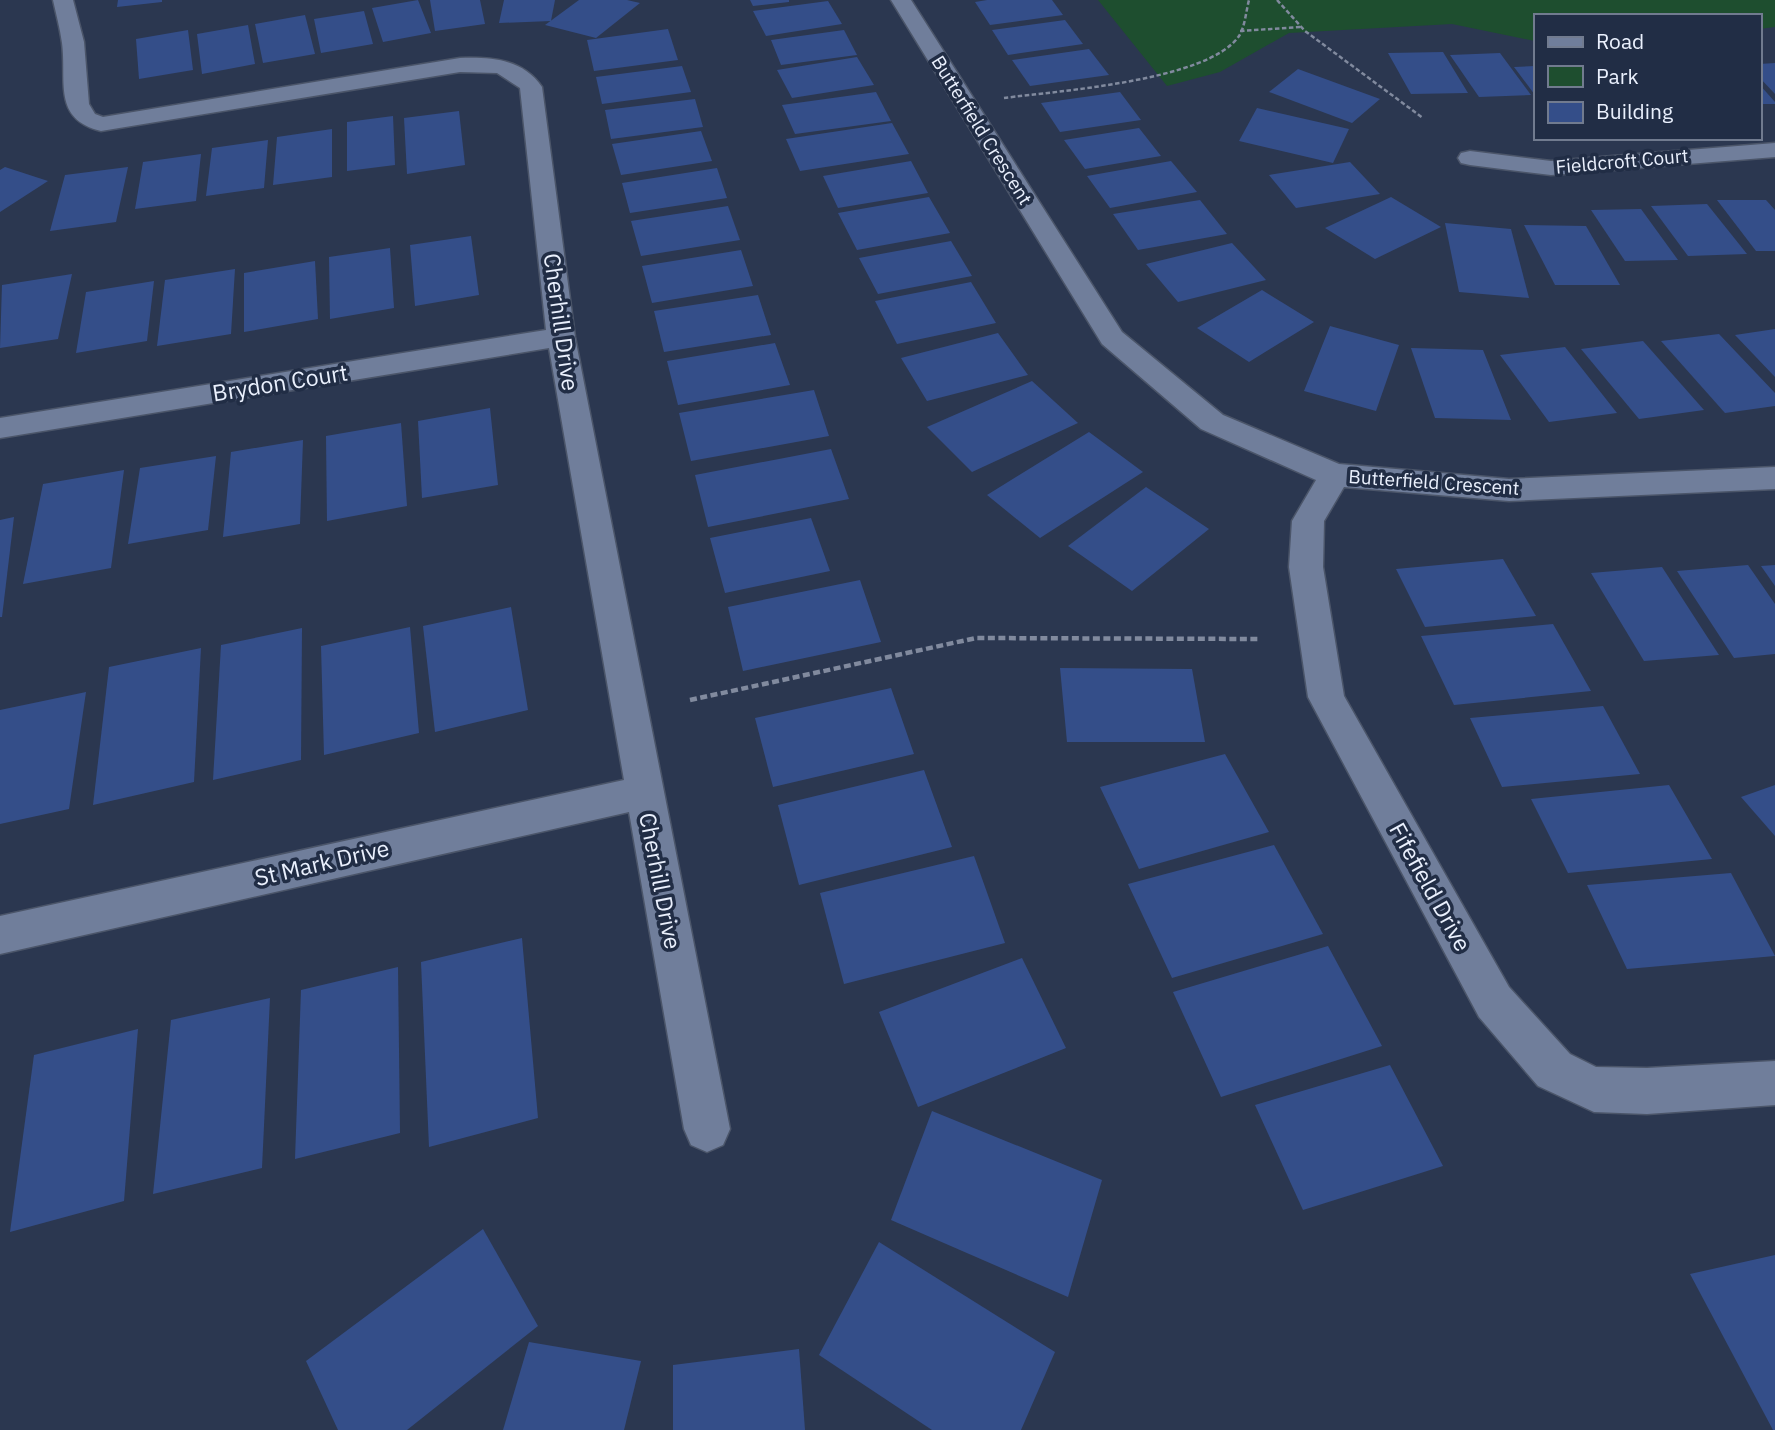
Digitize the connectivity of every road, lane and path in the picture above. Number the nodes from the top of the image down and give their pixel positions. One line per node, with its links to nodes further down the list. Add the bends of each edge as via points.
1 (63, 0): 11 (street, Cherhill Drive, via 73,42 77,104 87,119 101,124 460,65 495,63 523,75 531,86)
2 (901, 0): 13 (street, Butterfield Crescent, via 1112,338 1212,422)
3 (1249, 0): 6 (path)
4 (1277, 0): 5 (path)
5 (1301, 27): 6 (path); 8 (path)
6 (1240, 31): 7 (path, via 1212,61 1174,73)
7 (998, 99)
8 (1423, 118)
9 (1775, 149): 10 (street, Fieldcroft Court, via 1551,168)
10 (1470, 158)
11 (561, 337): 12 (street, Brydon Court); 17 (street, Cherhill Drive)
12 (0, 428)
13 (1335, 475): 14 (street, Butterfield Crescent, via 1509,489); 19 (street, Fifefield Drive, via 1308,521 1306,567 1325,697 1494,1002 1554,1070 1594,1089 1647,1091)
14 (1775, 478)
15 (1259, 639): 16 (path, via 976,638)
16 (690, 700)
17 (643, 792): 18 (street, St Mark Drive); 20 (street, Cherhill Drive)
18 (0, 935)
19 (1775, 1083)
20 (707, 1129)

